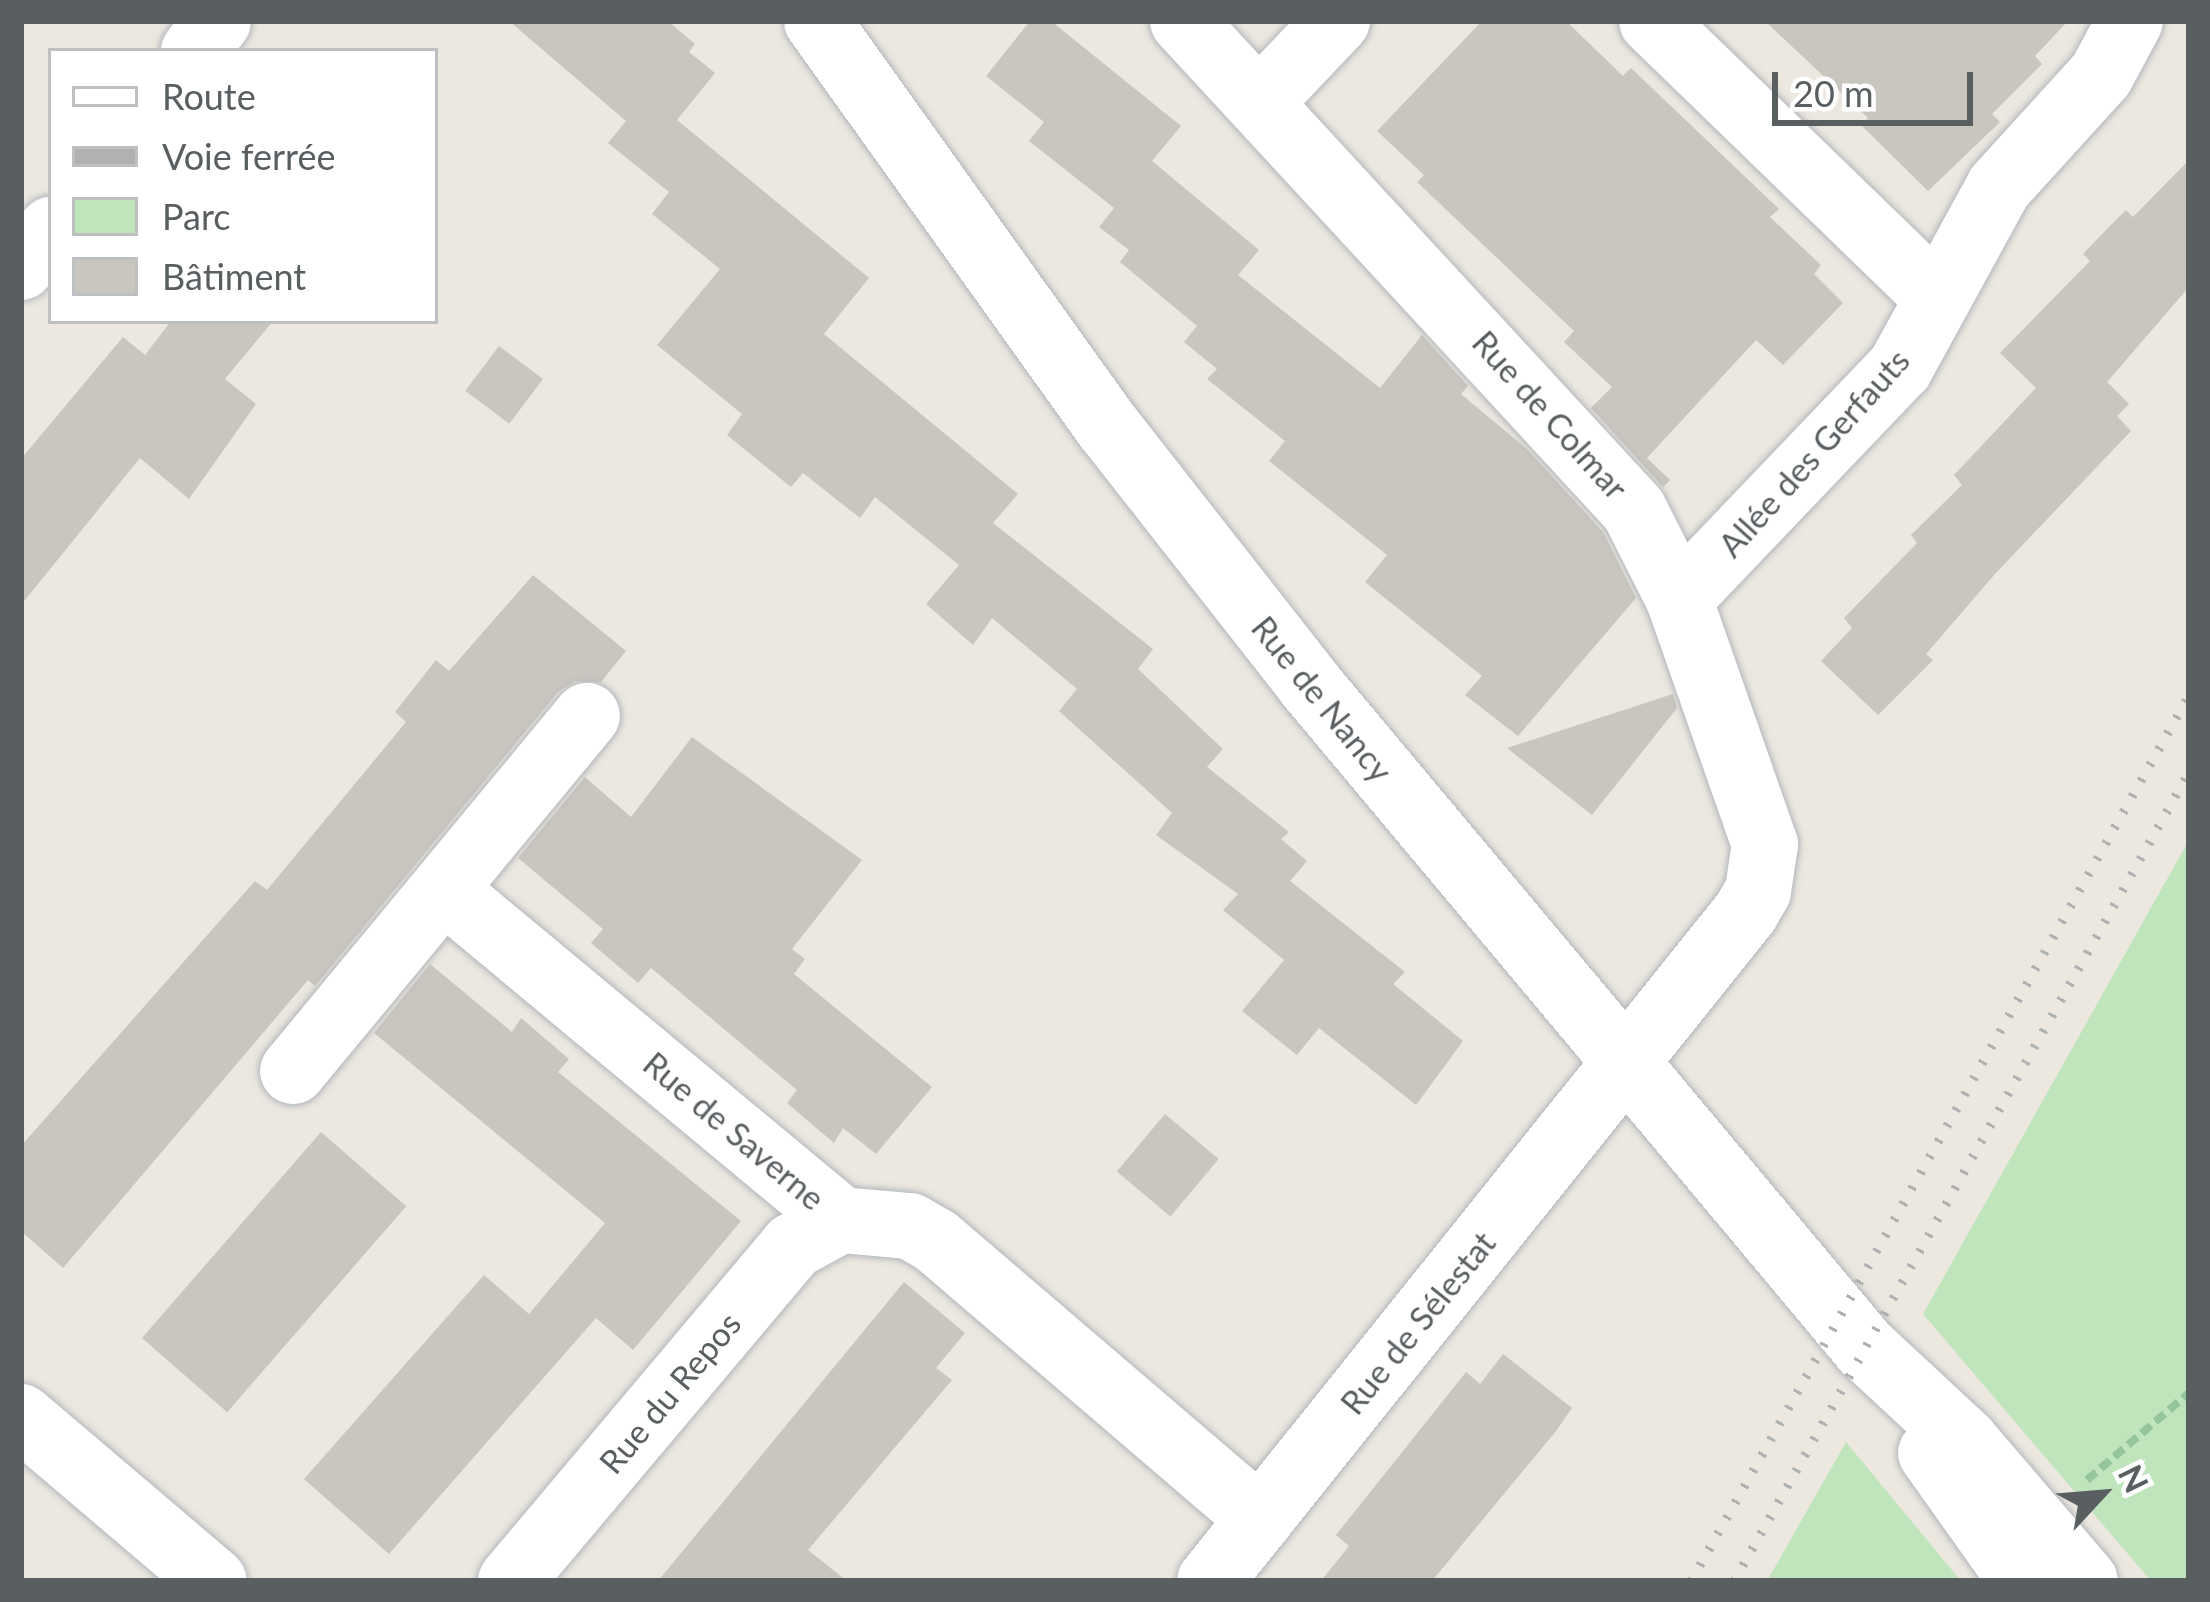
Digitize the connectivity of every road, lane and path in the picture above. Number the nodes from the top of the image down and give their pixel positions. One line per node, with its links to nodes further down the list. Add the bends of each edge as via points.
1 (218, 21): 7 (street)
2 (817, 21): 15 (street, Rue de Nancy, via 1224,578)
3 (1183, 21): 8 (street, Rue de Colmar)
4 (1337, 21): 8 (street)
5 (1652, 21): 11 (street)
6 (2130, 21): 11 (street, Allée des Gerfauts, via 2101,75 1999,187)
7 (196, 48)
8 (1260, 102): 12 (street, Rue de Colmar, via 1615,483)
9 (48, 234): 10 (street)
10 (21, 267)
11 (1938, 298): 12 (street, Allée des Gerfauts, via 1900,368)
12 (1679, 599): 15 (street, Rue de Colmar, via 1763,823 1764,869 1746,912)
13 (587, 716): 14 (street)
14 (444, 890): 16 (street); 17 (street, Rue de Saverne)
15 (1623, 1063): 20 (street, Rue de Sélestat); 21 (street, Rue de Nancy)
16 (292, 1071)
17 (841, 1220): 20 (street, Rue de Saverne, via 910,1226 936,1241); 23 (street, Rue du Repos, via 793,1246)
18 (2189, 1393): 21 (path)
19 (21, 1417): 22 (street)
20 (1260, 1519): 24 (street, Rue de Sélestat)
21 (2030, 1552): 25 (street, Rue de Nancy)
22 (214, 1581)
23 (511, 1581)
24 (1210, 1581)
25 (2084, 1581)

